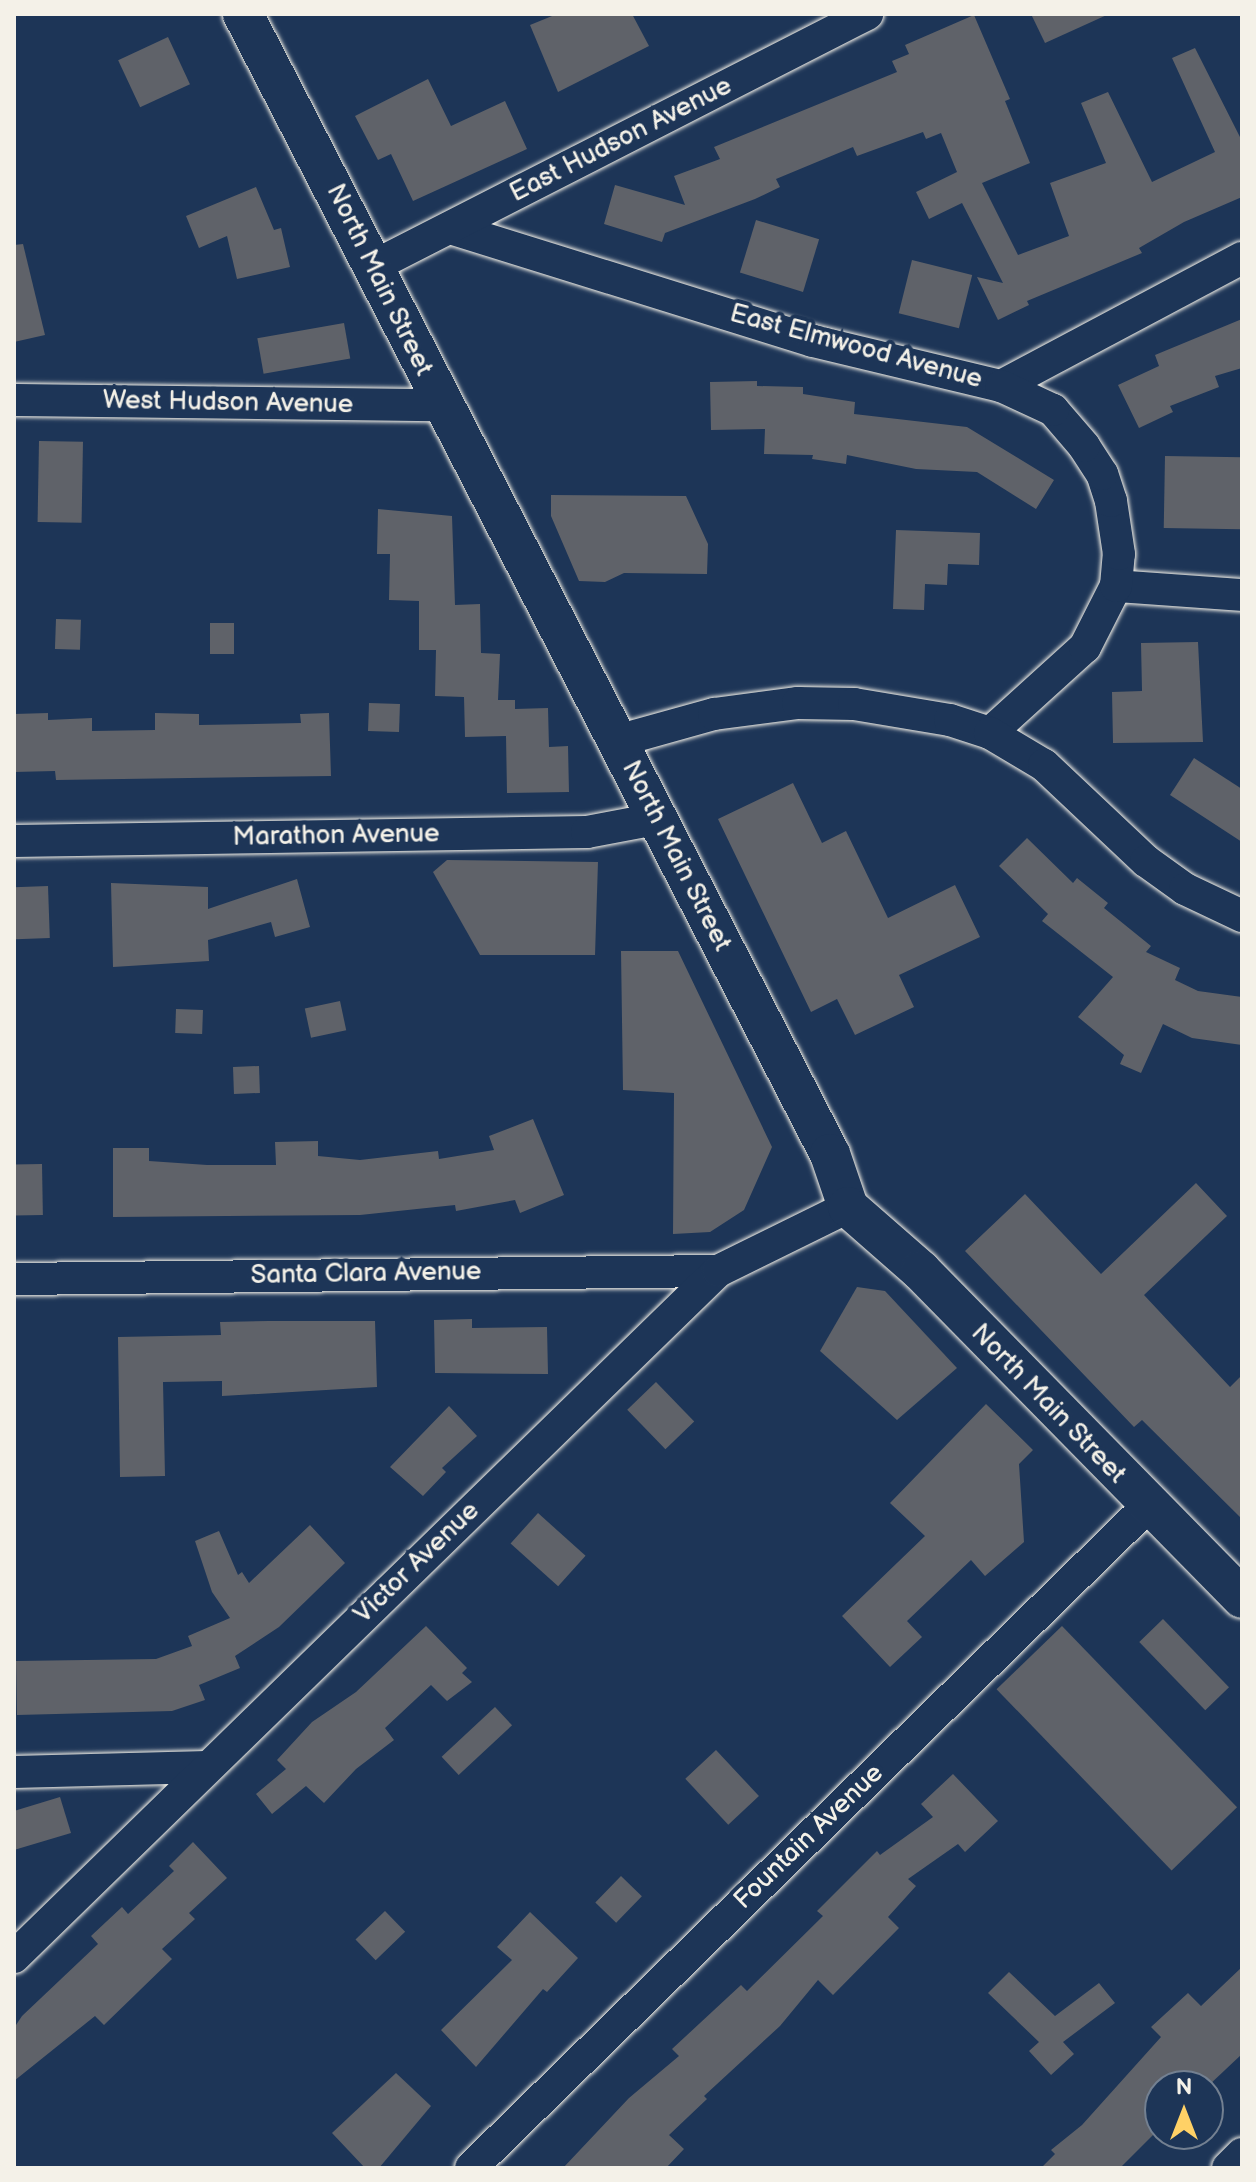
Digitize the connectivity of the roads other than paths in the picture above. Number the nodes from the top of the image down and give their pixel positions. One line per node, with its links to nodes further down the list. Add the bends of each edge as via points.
1 (243, 14): 5 (main road, North Main Street)
2 (867, 14): 3 (street, East Hudson Avenue)
3 (450, 228): 5 (street, East Hudson Avenue); 6 (street, East Elmwood Avenue, via 813,341)
4 (1242, 258): 6 (street, East Elmwood Avenue)
5 (374, 266): 8 (main road, North Main Street)
6 (1001, 386): 9 (street, via 1053,410 1102,474 1117,531)
7 (14, 400): 8 (street, West Hudson Avenue)
8 (441, 405): 12 (main road, North Main Street)
9 (1116, 586): 10 (street); 11 (street, via 1085,647)
10 (1242, 595)
11 (990, 733): 12 (street, via 950,720 854,704 798,703 714,714); 15 (street, via 1077,791 1146,861 1185,889)
12 (617, 741): 13 (main road, North Main Street)
13 (656, 819): 14 (street, Marathon Avenue, via 587,832); 16 (main road, North Main Street, via 830,1154)
14 (14, 841)
15 (1242, 916)
16 (848, 1207): 17 (street, Victor Avenue); 19 (main road, North Main Street, via 921,1271)
17 (718, 1271): 18 (street, Santa Clara Avenue); 21 (street, Victor Avenue)
18 (14, 1279)
19 (1147, 1507): 20 (main road, North Main Street); 25 (street, Fountain Avenue)
20 (1242, 1598)
21 (207, 1767): 22 (street); 23 (street, Victor Avenue)
22 (14, 1772)
23 (14, 1957)
24 (1242, 2154): 26 (street)
25 (471, 2168)
26 (1228, 2168)

